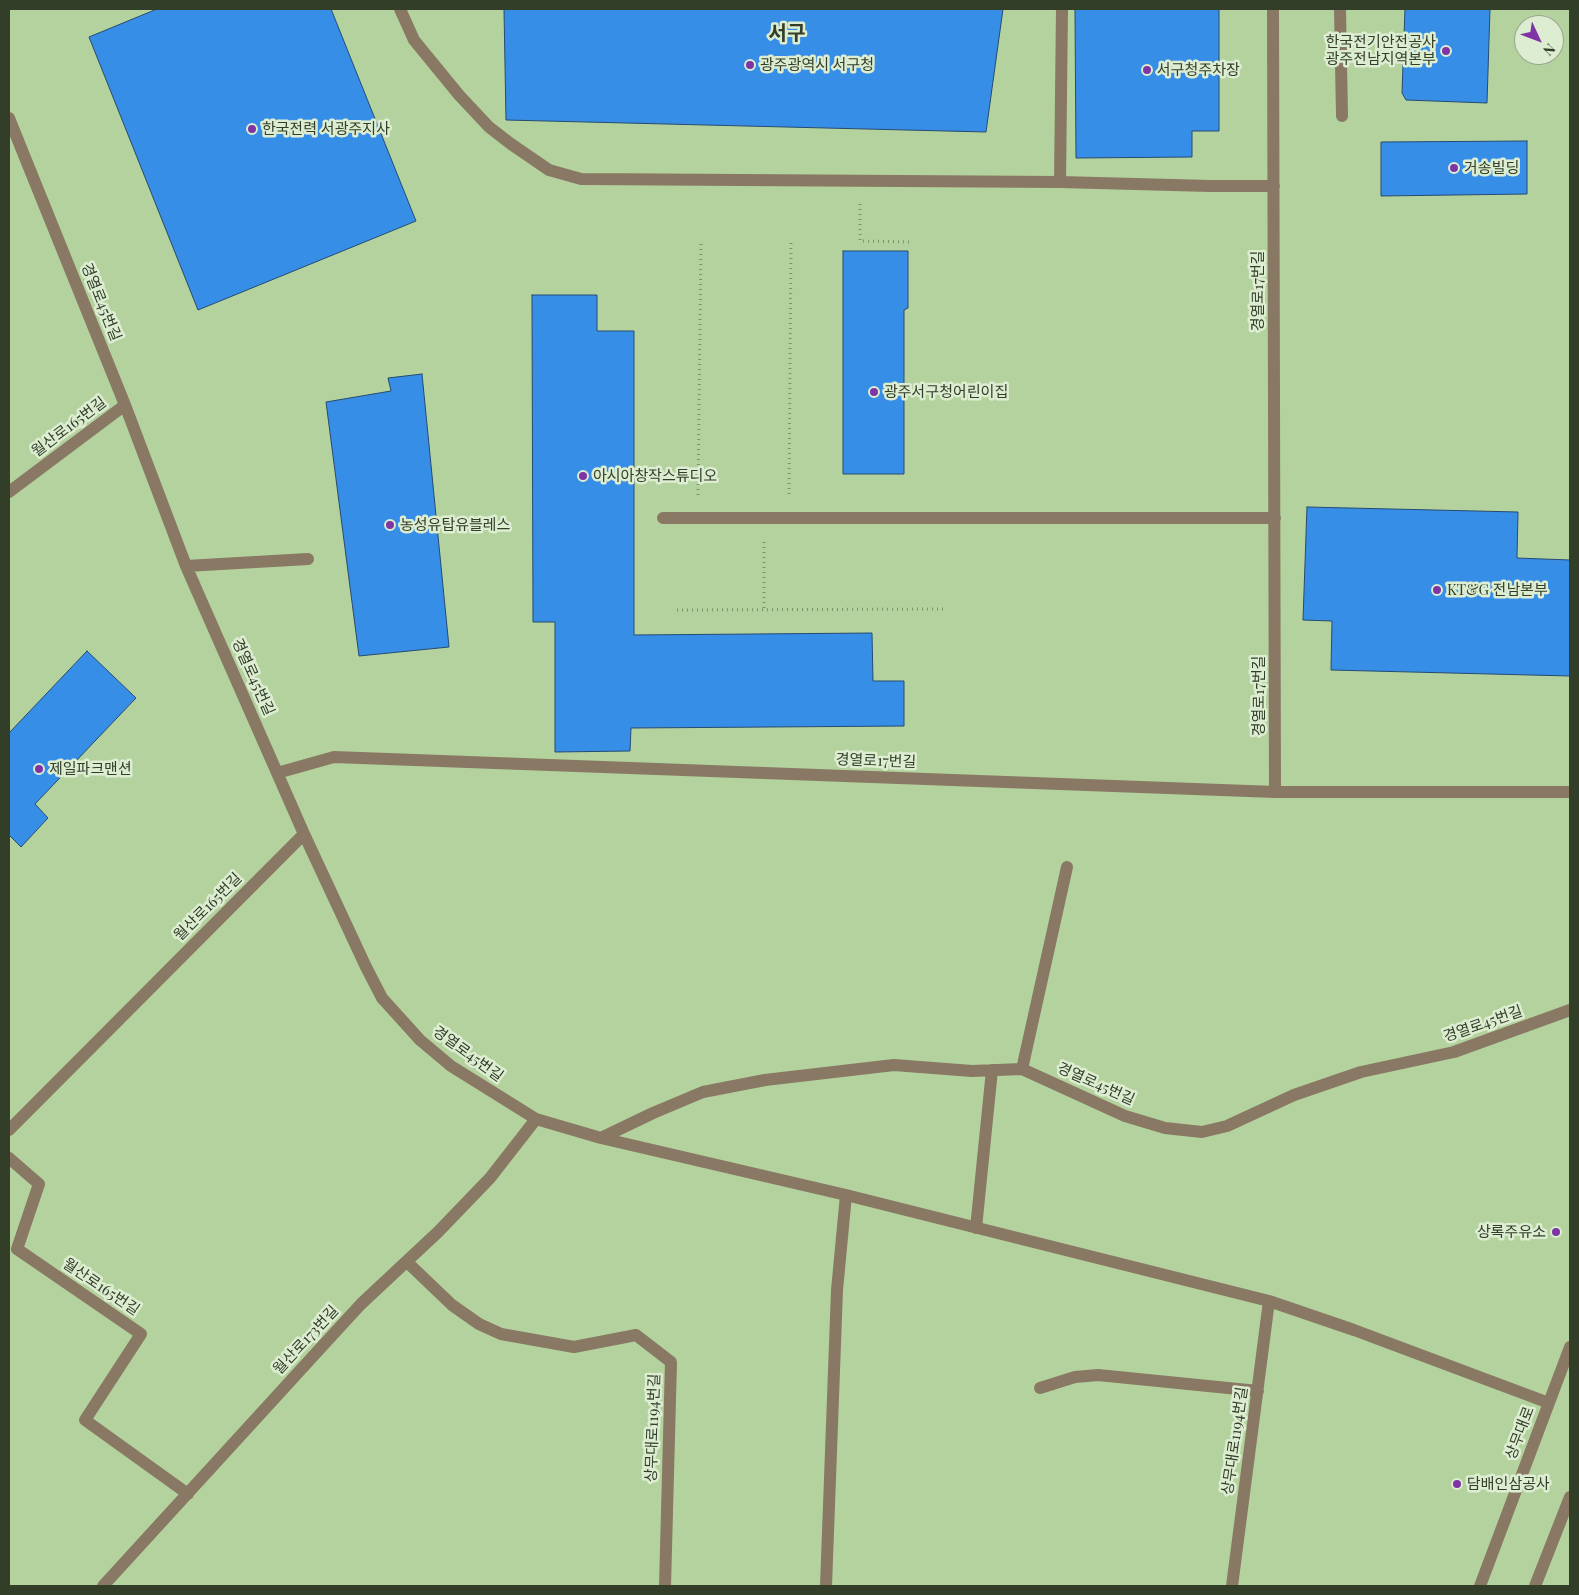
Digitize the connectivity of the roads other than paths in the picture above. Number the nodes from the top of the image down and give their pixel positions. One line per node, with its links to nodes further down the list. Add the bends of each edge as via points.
1 (400, 9): 7 (street, via 414,40 489,127 549,170 581,179)
2 (1062, 9): 7 (street)
3 (1273, 9): 8 (street, 경열로17번길)
4 (1340, 9): 5 (street)
5 (1342, 116)
6 (9, 118): 9 (street, 경열로45번길)
7 (1060, 182): 8 (street)
8 (1274, 186): 12 (street, 경열로17번길)
9 (125, 405): 10 (street, 월산로165번길); 14 (street, 경열로45번길)
10 (9, 492)
11 (663, 518): 12 (street)
12 (1275, 518): 16 (street, 경열로17번길)
13 (308, 559): 14 (street)
14 (186, 566): 15 (street, 경열로45번길)
15 (277, 773): 16 (street, 경열로17번길, via 334,757); 18 (street, 경열로45번길)
16 (1275, 792): 17 (street)
17 (1570, 792)
18 (304, 834): 23 (street, 경열로45번길, via 382,998 420,1040 451,1066); 24 (street, 월산로165번길)
19 (1067, 867): 21 (street)
20 (1570, 1010): 21 (street, 경열로45번길, via 1454,1052 1361,1072 1294,1096 1227,1126 1202,1132 1165,1128 1125,1116)
21 (1022, 1069): 22 (street, 경열로45번길)
22 (992, 1070): 25 (street, 경열로45번길, via 894,1065 765,1080 703,1092); 28 (street)
23 (536, 1119): 25 (street, 경열로45번길); 29 (street, 월산로173번길, via 490,1178)
24 (9, 1130)
25 (601, 1138): 27 (street, 경열로45번길)
26 (9, 1158): 35 (street, 월산로165번길, via 39,1184 17,1249 141,1334 85,1420)
27 (846, 1195): 28 (street, 경열로45번길); 38 (street, via 838,1290)
28 (976, 1228): 30 (street, 경열로45번길)
29 (407, 1262): 35 (street, 월산로173번길, via 316,1352); 40 (street, 상무대로1194번길, via 452,1305 479,1324 501,1334 574,1346 636,1335 671,1362)
30 (1269, 1301): 33 (street, 상무대로1194번길); 34 (street, 경열로45번길)
31 (1570, 1348): 34 (street, 상무대로)
32 (1040, 1388): 33 (street, via 1098,1374)
33 (1258, 1391): 41 (street, 상무대로1194번길)
34 (1549, 1402): 37 (street, 상무대로)
35 (188, 1494): 39 (street, 월산로173번길)
36 (1570, 1497): 43 (street)
37 (1482, 1581): 42 (street)
38 (826, 1582)
39 (103, 1586)
40 (665, 1586)
41 (1232, 1586)
42 (1474, 1586)
43 (1535, 1586)

